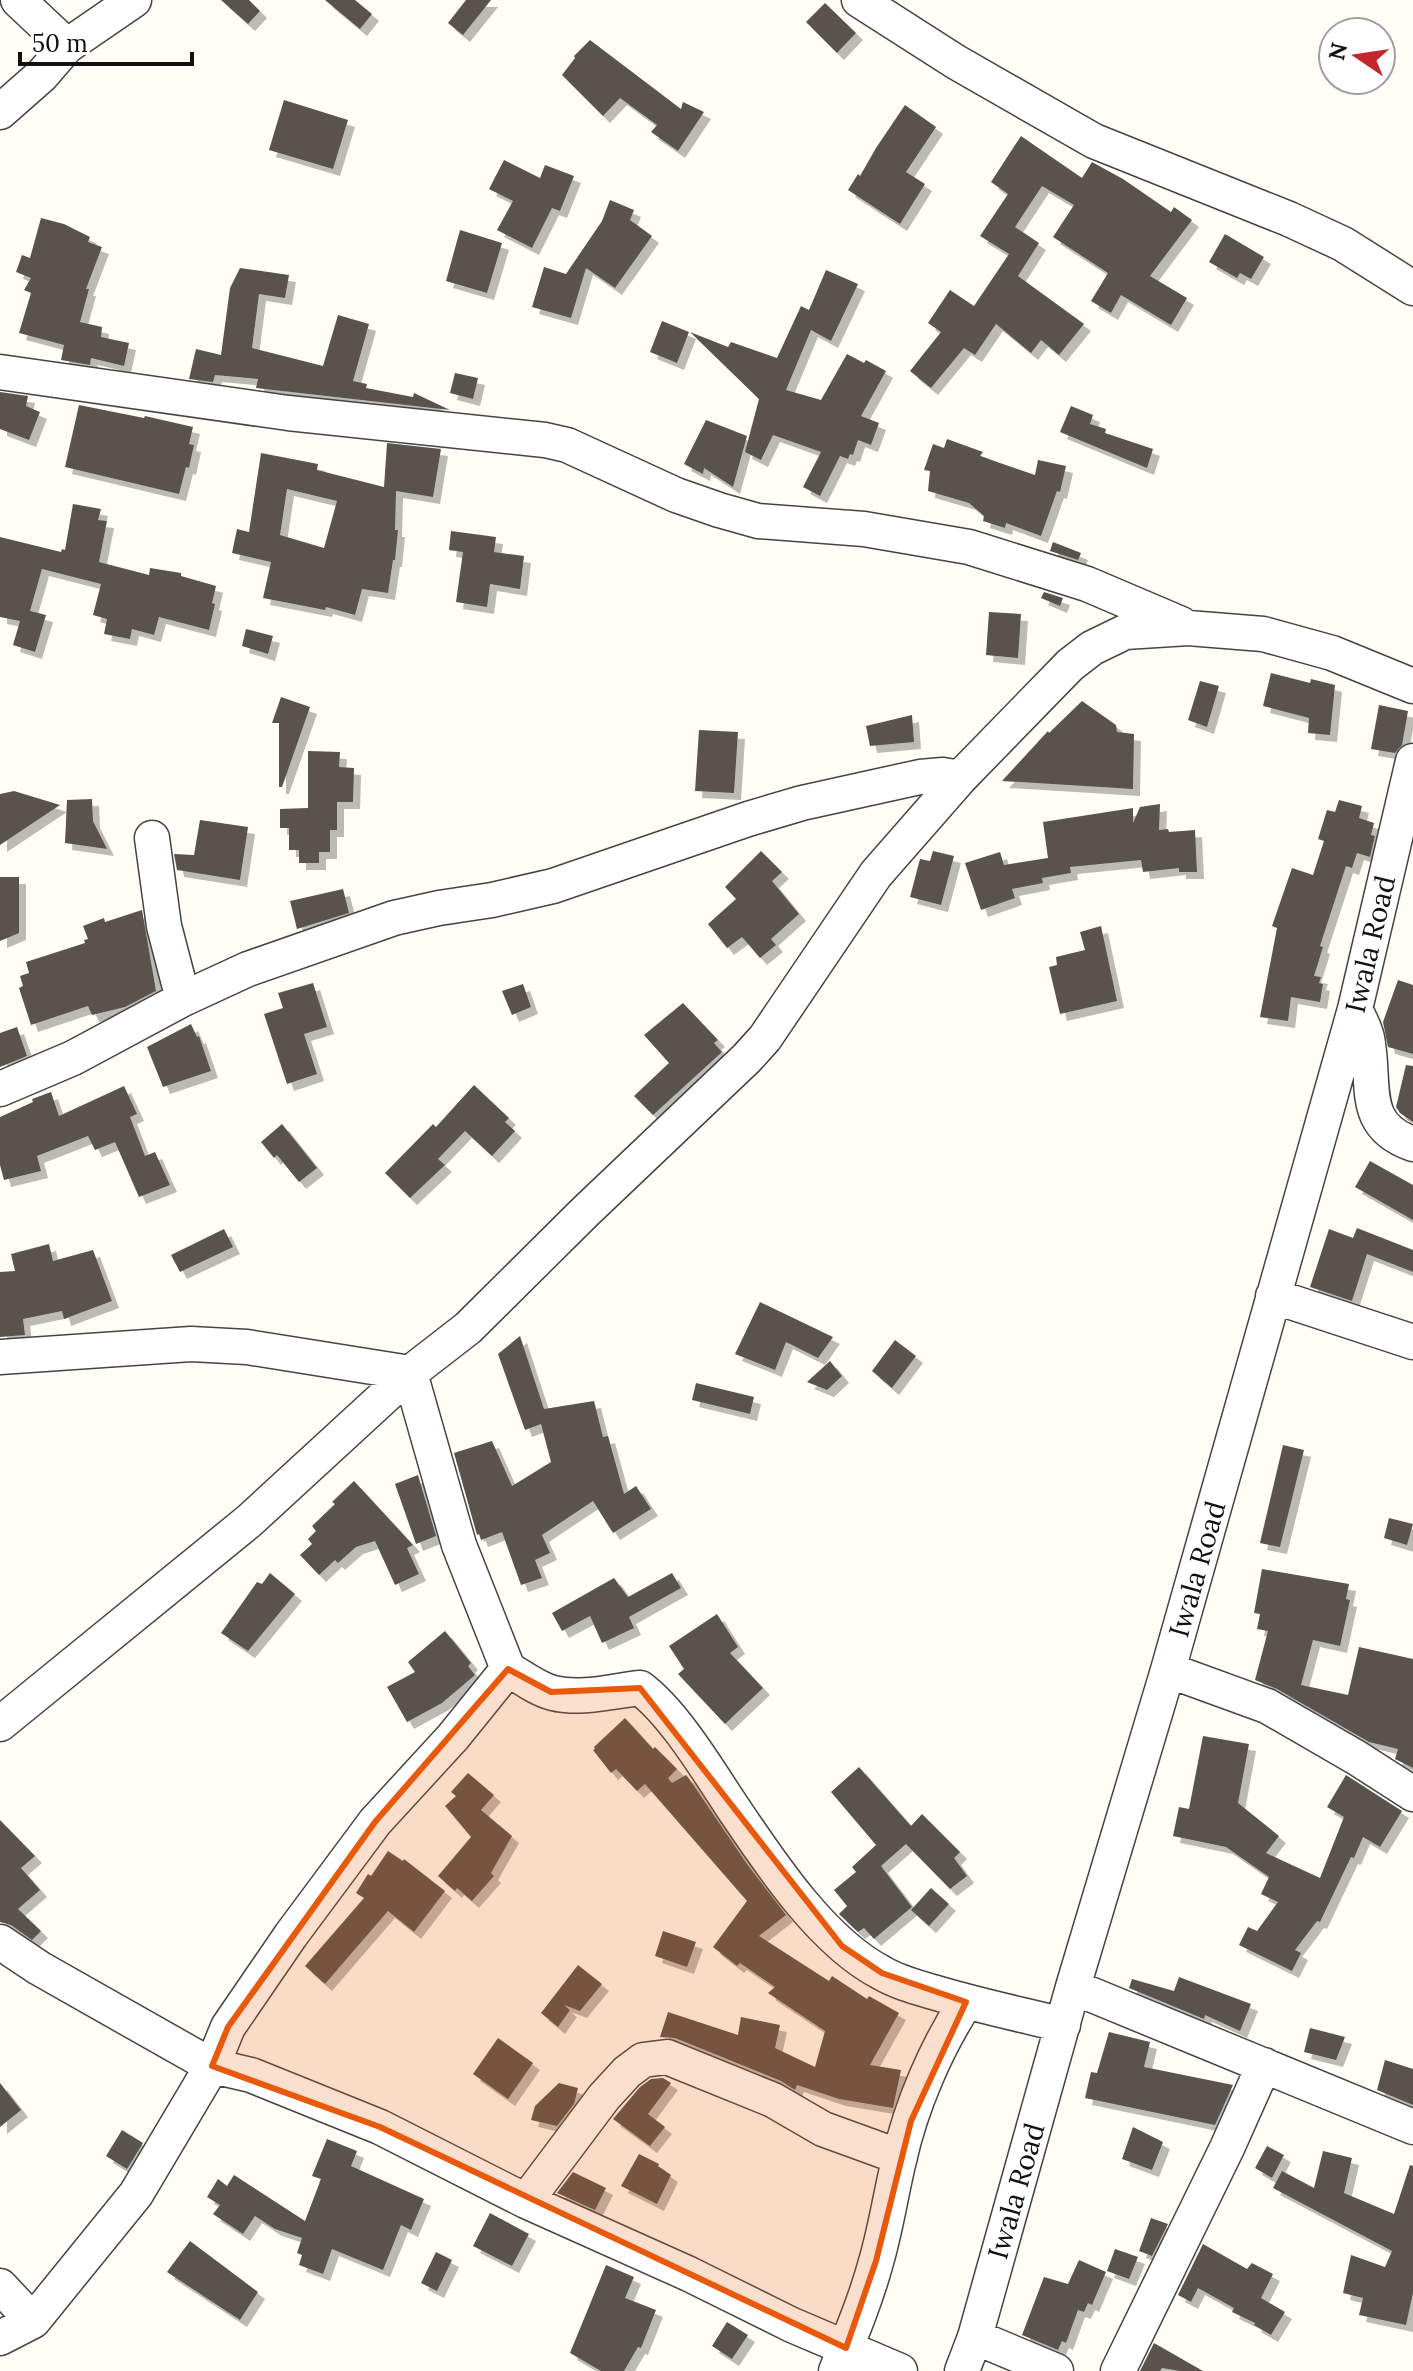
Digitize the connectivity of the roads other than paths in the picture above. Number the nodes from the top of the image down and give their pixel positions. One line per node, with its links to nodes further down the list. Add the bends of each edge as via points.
1 (18, 0): 4 (street)
2 (134, 0): 4 (street)
3 (859, 0): 6 (street, via 1094,141 1289,219)
4 (67, 46): 5 (street)
5 (0, 112)
6 (1413, 288)
7 (0, 372): 8 (street, via 273,411 545,440 719,510 758,521 864,529 969,547 1087,584)
8 (1188, 628): 9 (street, via 1263,634 1332,653); 11 (street, via 1125,632 1092,648)
9 (1413, 686)
10 (1413, 761): 14 (street, Iwala Road)
11 (960, 778): 13 (street, via 920,777 802,803 553,886 394,918 248,969); 20 (street, via 876,874 747,1058 468,1328)
12 (152, 838): 13 (street, via 164,926)
13 (183, 999): 15 (street, via 73,1058)
14 (1355, 1009): 16 (street, via 1368,1042 1370,1081 1383,1128); 17 (street, Iwala Road)
15 (0, 1089)
16 (1413, 1144)
17 (1273, 1296): 18 (street); 22 (street, Iwala Road)
18 (1413, 1342)
19 (0, 1357): 20 (street, via 191,1344 247,1347)
20 (410, 1373): 21 (street, via 459,1545); 23 (street, via 249,1521)
21 (508, 1669): 27 (street, via 551,1692 570,1695 640,1688 664,1710 806,1907 842,1946 882,1973); 30 (street, via 375,1822 228,2027)
22 (1168, 1670): 24 (street, via 1267,1706); 26 (street, Iwala Road)
23 (0, 1724)
24 (1413, 1794)
25 (0, 1942): 30 (street)
26 (1073, 1987): 28 (street, Iwala Road); 29 (street)
27 (966, 2002): 28 (street); 32 (street, via 936,2055)
28 (1063, 2025): 36 (street, Iwala Road)
29 (1264, 2065): 31 (street); 42 (street)
30 (212, 2066): 33 (street, via 251,2075 380,2127); 35 (street, via 136,2194)
31 (1413, 2127)
32 (900, 2157): 33 (street, via 811,2123 773,2100 667,2057 654,2057 627,2072); 38 (street, via 876,2261)
33 (526, 2201): 38 (street, via 792,2325)
34 (0, 2286): 35 (street)
35 (33, 2321): 37 (street)
36 (975, 2337): 40 (street, Iwala Road); 41 (street)
37 (0, 2338)
38 (841, 2359): 39 (street)
39 (900, 2371)
40 (962, 2371)
41 (1056, 2371)
42 (1118, 2371)

